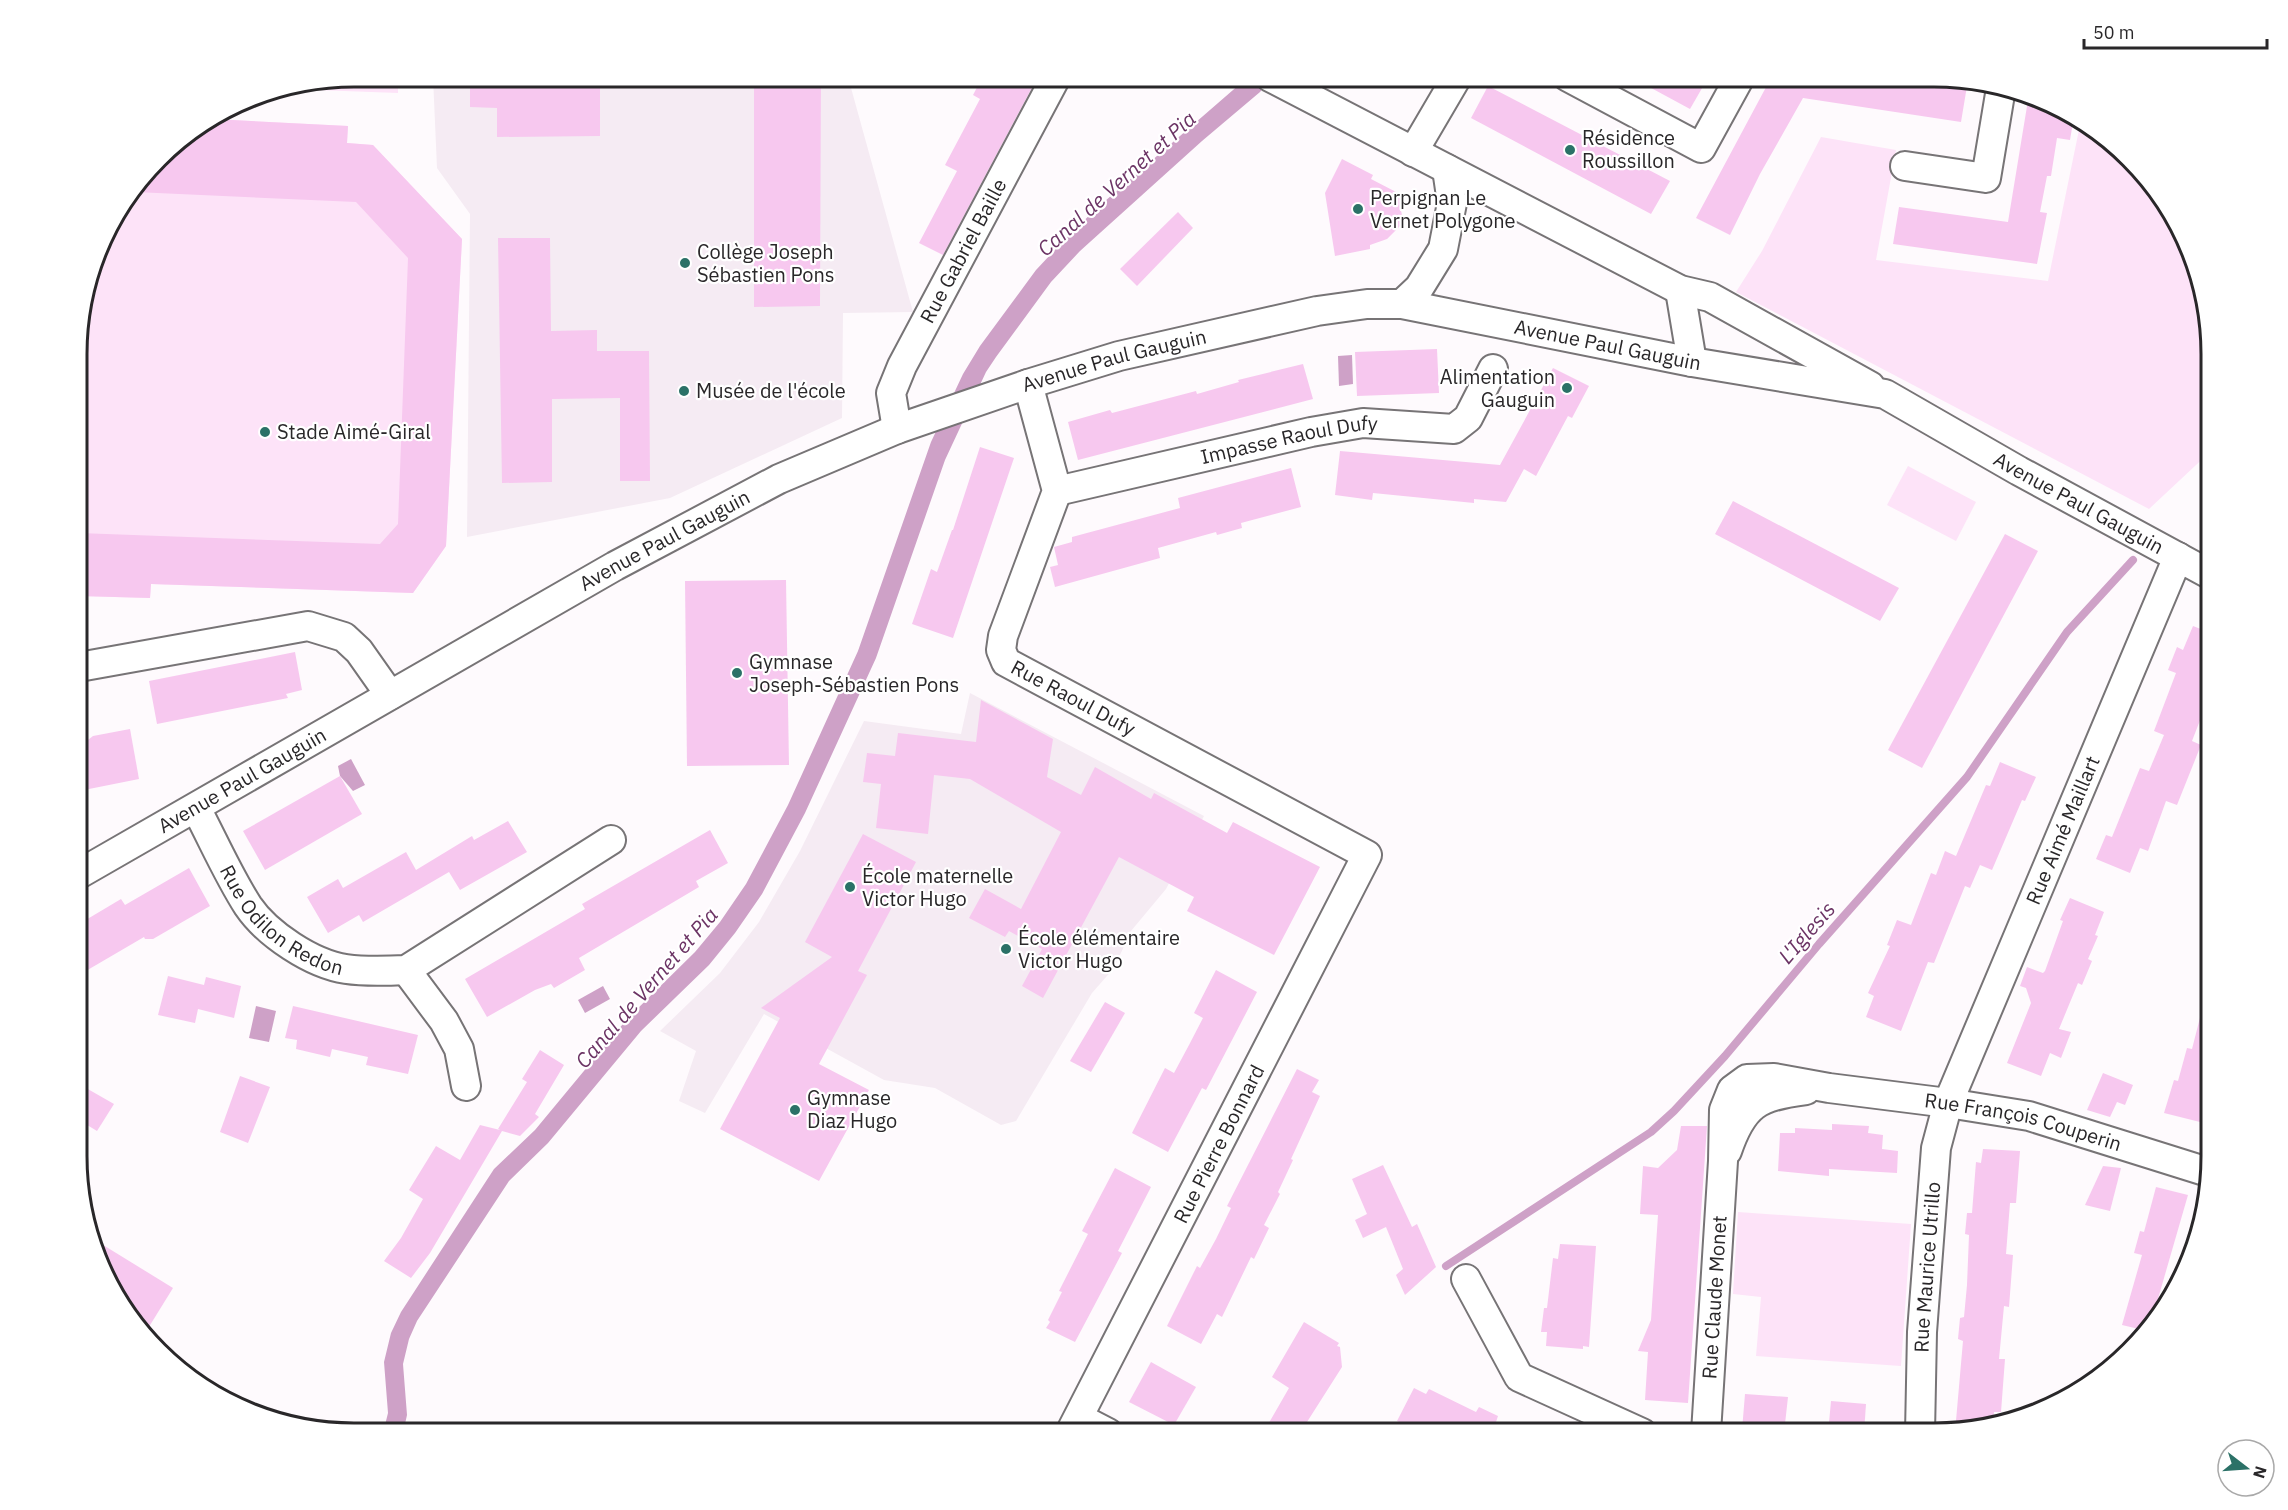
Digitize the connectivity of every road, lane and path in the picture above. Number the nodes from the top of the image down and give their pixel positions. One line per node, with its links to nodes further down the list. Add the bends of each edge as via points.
1 (1050, 87): 16 (street, Rue Gabriel Baille, via 902,366 891,393)
2 (1291, 87): 7 (street)
3 (1451, 87): 7 (street)
4 (1588, 87): 5 (street, via 1701,148)
5 (1734, 87)
6 (2000, 95): 8 (street, via 1986,178)
7 (1413, 152): 9 (street)
8 (1905, 166)
9 (1447, 169): 10 (street); 11 (street, via 1452,203 1443,249 1419,288)
10 (1680, 290): 12 (street); 15 (street, via 1710,297)
11 (1402, 304): 12 (street, Avenue Paul Gauguin); 14 (street, Avenue Paul Gauguin, via 1317,311 1119,356)
12 (1692, 362): 15 (street, Avenue Paul Gauguin)
13 (1493, 369): 17 (street, Impasse Raoul Dufy, via 1468,418 1454,429 1363,423)
14 (1028, 384): 16 (street, Avenue Paul Gauguin); 17 (street)
15 (1885, 394): 18 (street, Avenue Paul Gauguin)
16 (897, 429): 21 (street, Avenue Paul Gauguin, via 779,479 615,566)
17 (1057, 491): 24 (street, Rue Raoul Dufy, via 1003,636 1001,650 1006,662)
18 (2178, 557): 19 (street, Avenue Paul Gauguin); 28 (street, Rue Aimé Maillart)
19 (2201, 570)
20 (87, 667): 21 (street, via 308,626 344,636)
21 (390, 695): 22 (street, Avenue Paul Gauguin)
22 (196, 807): 25 (street, Avenue Paul Gauguin); 26 (street, Rue Odilon Redon, via 249,907 284,943 345,969)
23 (611, 840): 26 (street)
24 (1367, 855): 32 (street, Rue Pierre Bonnard)
25 (87, 869)
26 (406, 970): 27 (street, via 444,1021 459,1049)
27 (466, 1086)
28 (1948, 1103): 29 (street, Rue François Couperin, via 1829,1088 1777,1094 1753,1106 1735,1127); 30 (street, Rue François Couperin, via 2029,1116); 35 (street, Rue Maurice Utrillo, via 1936,1148 1922,1323)
29 (1723, 1161): 34 (street, Rue Claude Monet)
30 (2200, 1170)
31 (1466, 1279): 33 (street, via 1519,1377)
32 (1075, 1423)
33 (1620, 1423)
34 (1707, 1423)
35 (1920, 1423)

